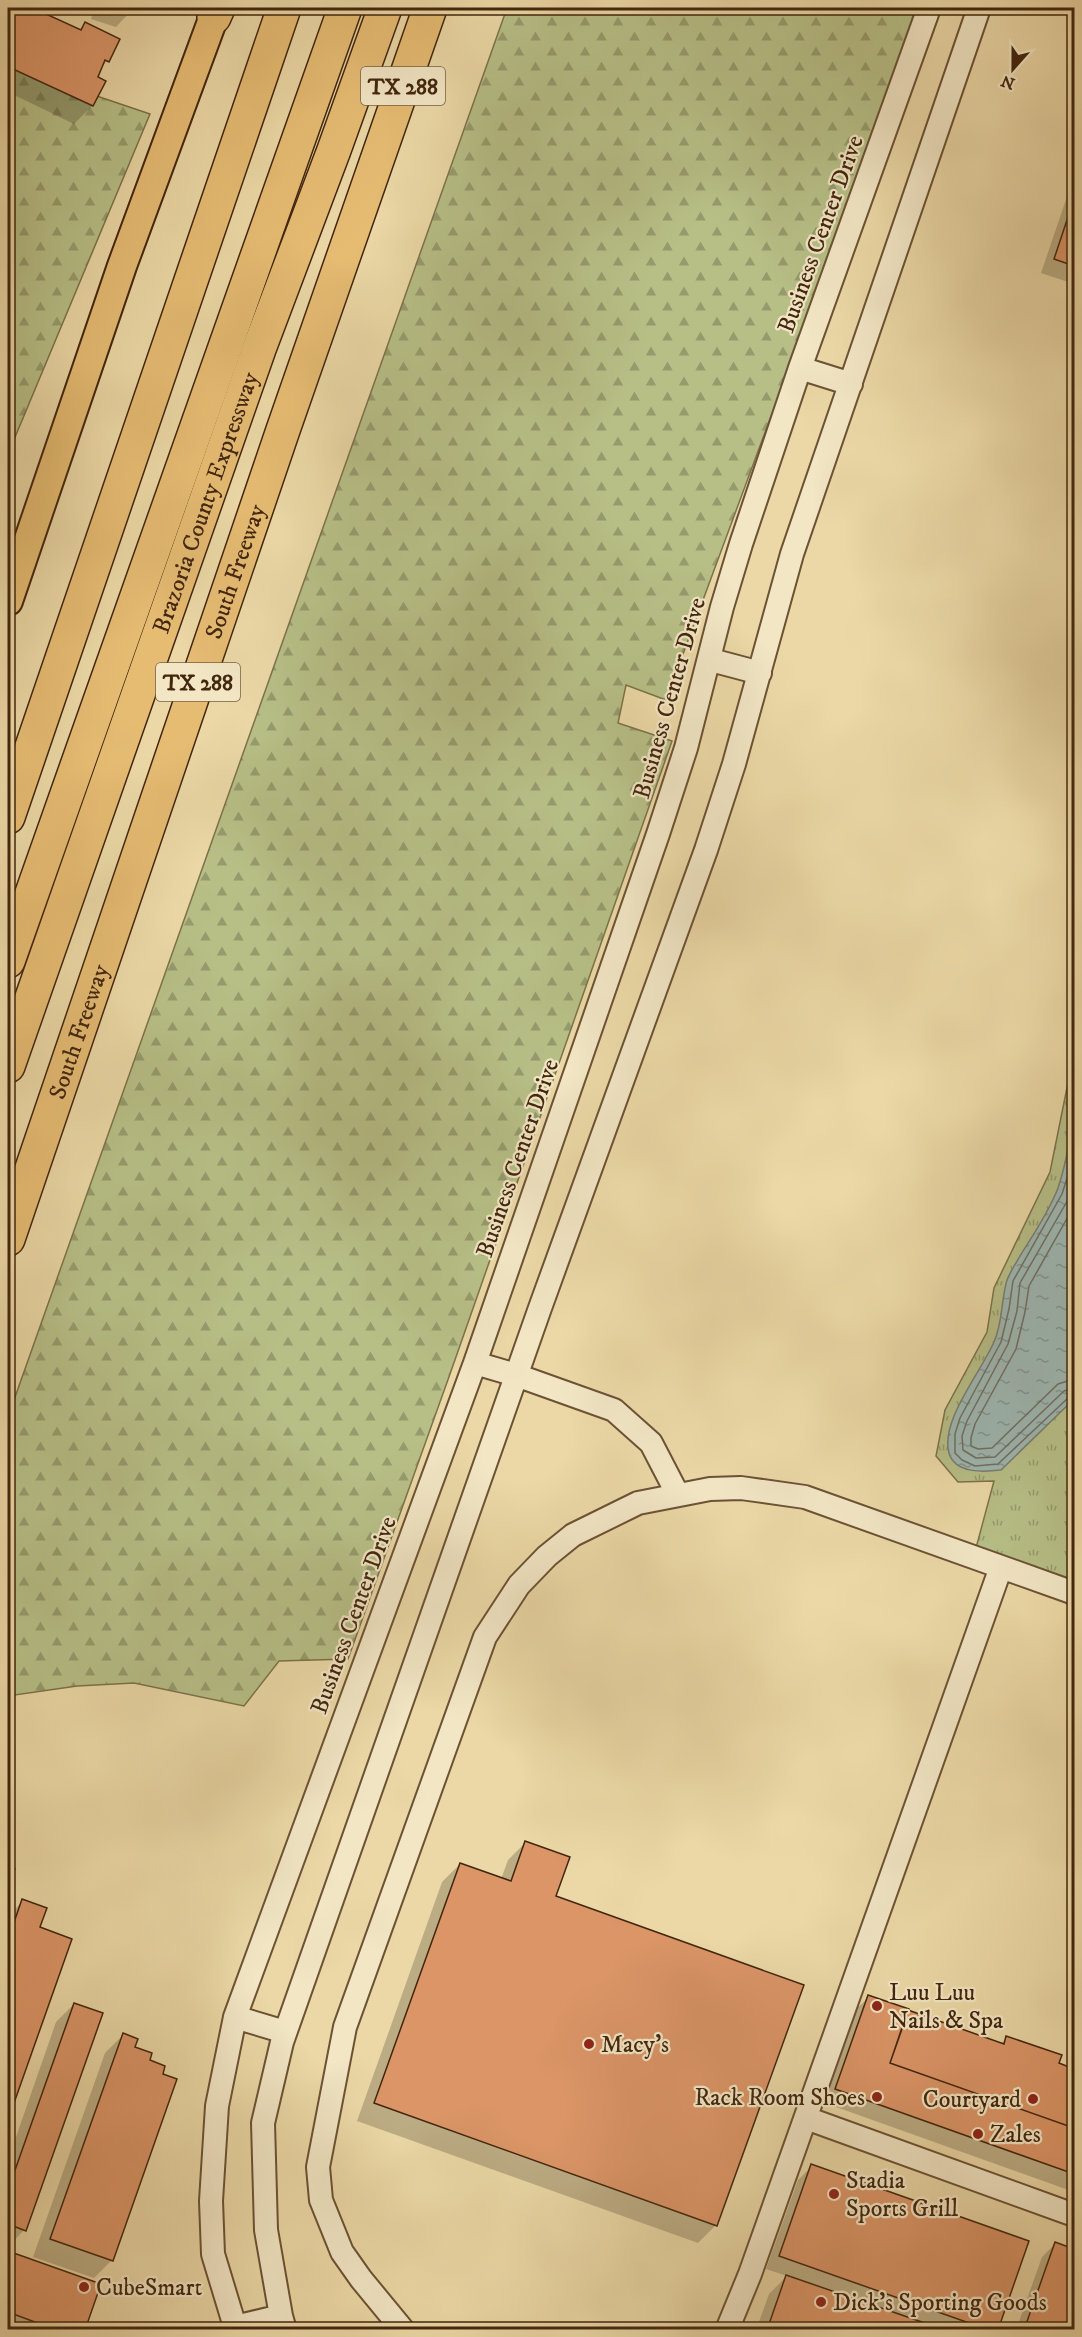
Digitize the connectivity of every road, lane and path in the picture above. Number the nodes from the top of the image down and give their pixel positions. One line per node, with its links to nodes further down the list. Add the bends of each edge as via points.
1 (284, 8): 15 (highway)
2 (345, 8): 16 (highway, Brazoria County Expressway)
3 (385, 8): 17 (highway, Brazoria County Expressway, via 260,349)
4 (430, 8): 9 (highway, South Freeway / TX 288)
5 (441, 8): 9 (highway)
6 (929, 8): 10 (street, Business Center Drive)
7 (979, 8): 11 (street)
8 (216, 11): 12 (main road, via 122,266)
9 (376, 165): 18 (highway, South Freeway / TX 288)
10 (800, 368): 11 (street); 13 (street, Business Center Drive, via 741,544)
11 (851, 384): 14 (street, via 792,554)
12 (8, 601)
13 (711, 660): 14 (street); 22 (street, Business Center Drive, via 658,834)
14 (760, 673): 23 (street, via 706,850)
15 (8, 817)
16 (8, 962)
17 (8, 1066)
18 (22, 1200): 19 (highway); 20 (highway, South Freeway / TX 288); 21 (highway)
19 (8, 1231)
20 (8, 1239)
21 (8, 1255)
22 (475, 1363): 23 (street); 27 (street, Business Center Drive)
23 (516, 1375): 24 (street, via 614,1410 651,1443); 28 (street)
24 (678, 1495): 25 (street, via 741,1488 805,1497); 33 (street, via 638,1503 573,1535 519,1584 503,1607 485,1637 345,2027 318,2167 321,2200 342,2252)
25 (1001, 1567): 26 (street); 29 (street)
26 (1074, 1593)
27 (235, 2017): 28 (street); 32 (street, Business Center Drive, via 217,2106 211,2201 213,2254)
28 (285, 2032): 31 (street, via 263,2123 266,2230)
29 (806, 2118): 30 (street); 34 (street)
30 (1074, 2215)
31 (283, 2323): 32 (street)
32 (235, 2328)
33 (403, 2330)
34 (727, 2330)

